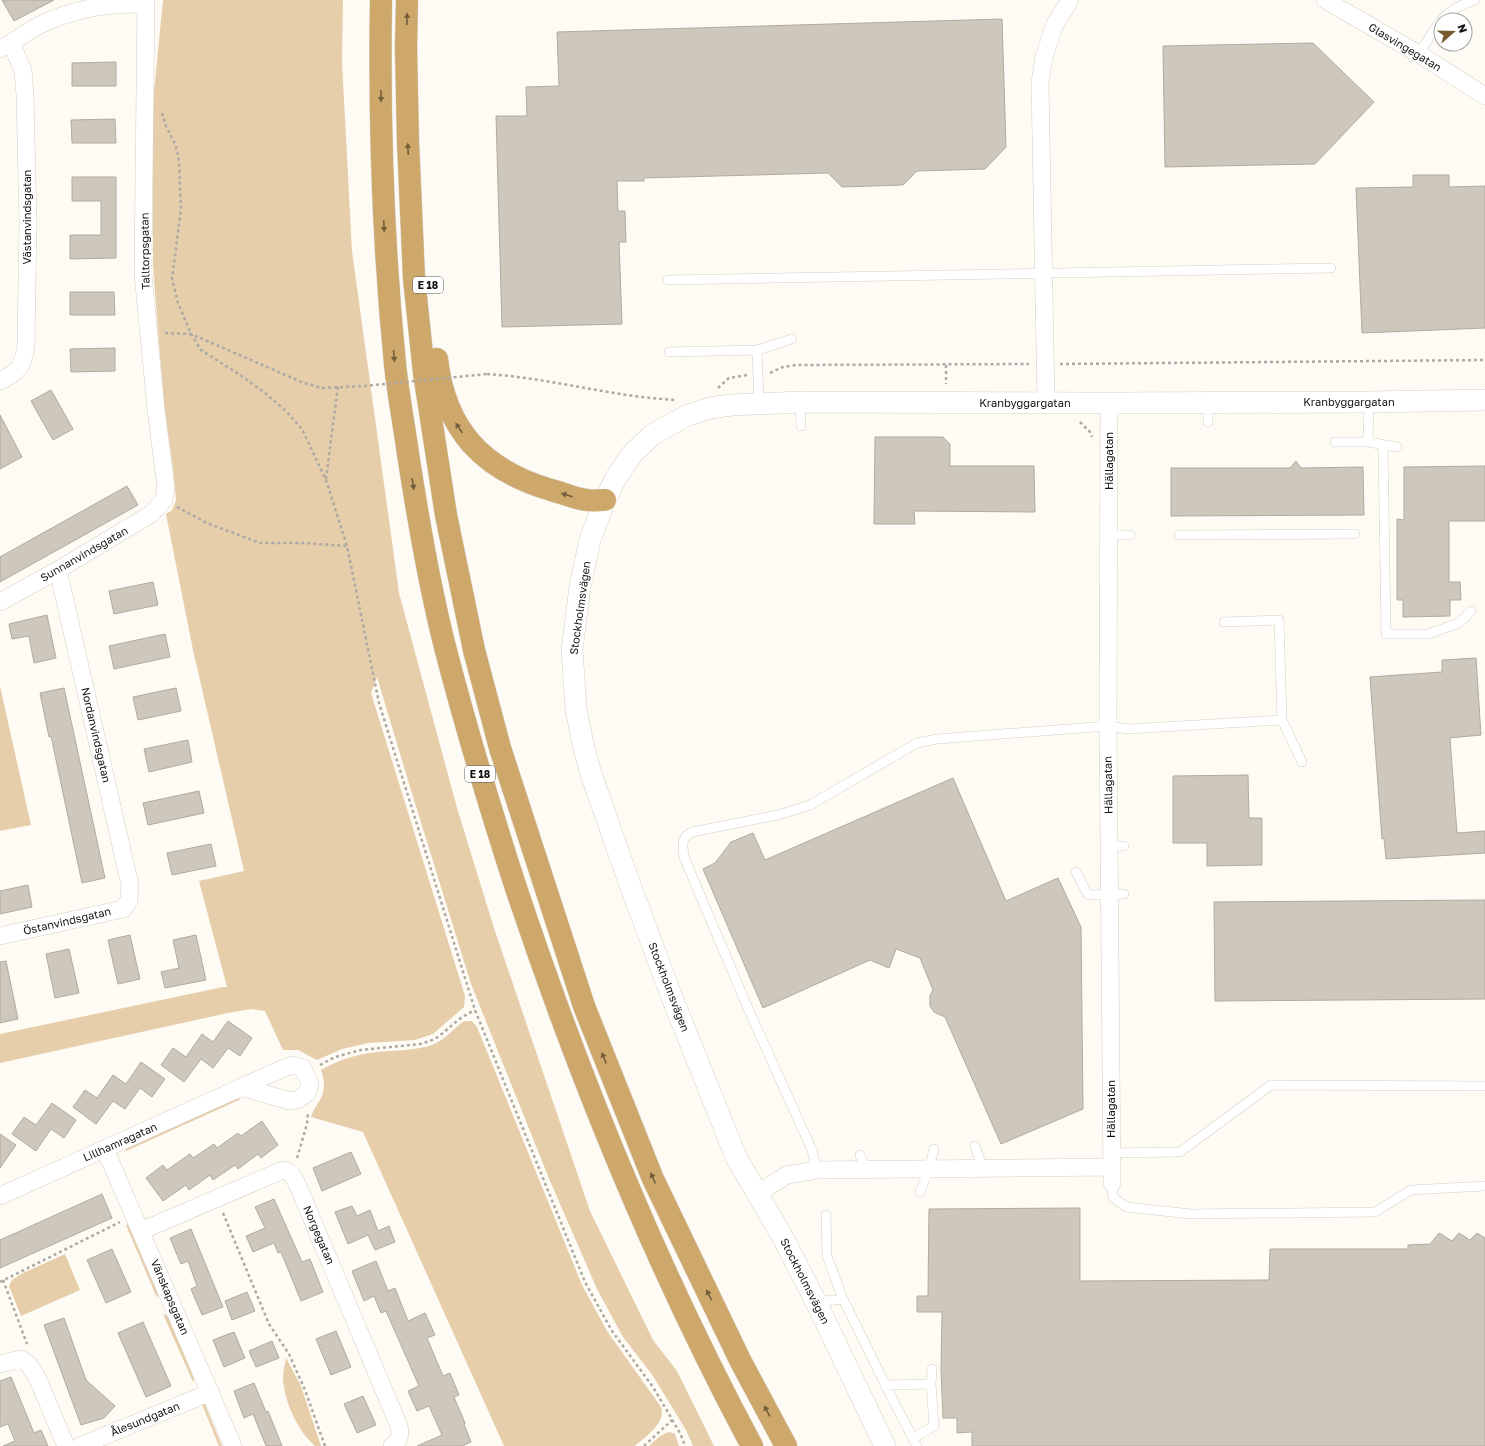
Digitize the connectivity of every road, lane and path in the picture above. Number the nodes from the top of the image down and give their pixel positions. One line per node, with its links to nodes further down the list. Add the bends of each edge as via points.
1 (381, 0): 96 (highway, E 18, one-way to 96, via 383,199 395,366 417,511 445,645 488,802 572,1050 678,1301)
2 (407, 0): 11 (highway, E 18, one-way to 2, via 406,63)
3 (1070, 0): 13 (street, via 1055,24 1044,58 1040,83)
4 (1325, 0): 8 (street, Glasvingegatan)
5 (1475, 0): 8 (lane, via 1457,7 1440,20)
6 (146, 2): 7 (street, via 124,3 64,15); 15 (street, Talltorpsgatan, via 143,274)
7 (5, 46): 23 (street, Västanvindsgatan, via 23,70 28,224 26,347 22,364 13,374)
8 (1419, 54): 9 (street, Glasvingegatan)
9 (1485, 96)
10 (162, 112): 16 (path, via 176,146 181,186 181,209 172,279 178,303)
11 (410, 188): 40 (highway, E 18, one-way to 11, via 586,500 538,486 512,475 480,453 456,424 445,398 438,369 422,208); 97 (highway, E 18, one-way to 11, via 741,1362 653,1179 584,1006 500,748 474,650 446,515 426,389 416,294)
12 (1331, 268): 13 (lane)
13 (1044, 272): 14 (lane); 21 (street)
14 (668, 280)
15 (149, 332): 16 (path); 39 (street, Talltorpsgatan, via 166,487)
16 (191, 334): 24 (path, via 304,383 322,388); 38 (path, via 201,350 240,375 286,411 302,429)
17 (792, 339): 18 (lane)
18 (757, 350): 19 (lane); 22 (lane)
19 (669, 352)
20 (1485, 360): 21 (path)
21 (1045, 364): 22 (path, via 796,365); 30 (street)
22 (758, 375): 25 (path, via 729,378); 32 (lane)
23 (0, 381)
24 (338, 386): 26 (path, bridge, via 364,386 487,374 650,399); 38 (path)
25 (716, 389)
26 (679, 400)
27 (1485, 400): 29 (street, Kranbyggargatan)
28 (800, 402): 30 (street, Kranbyggargatan); 32 (street, Kranbyggargatan); 33 (lane)
29 (1368, 402): 31 (street, Kranbyggargatan, via 1208,412); 35 (lane)
30 (1046, 403): 31 (street, Kranbyggargatan)
31 (1109, 403): 42 (street, Hällagatan)
32 (759, 404): 40 (street, Kranbyggargatan, via 710,408 686,416 652,435 632,454)
33 (801, 426)
34 (1334, 442): 35 (lane)
35 (1368, 442): 36 (lane)
36 (1383, 445): 37 (lane); 48 (lane, via 1386,634 1428,634 1459,622)
37 (1397, 447)
38 (326, 480): 45 (path)
39 (164, 500): 45 (path, via 206,523 260,543); 46 (street, Sunnanvindsgatan, via 151,514)
40 (605, 500): 72 (street, Stockholmsvägen, via 590,540 580,587 572,650 576,709 583,744 591,774 671,995 736,1157)
41 (1355, 534): 44 (lane)
42 (1108, 535): 43 (lane); 51 (street, Hällagatan)
43 (1130, 535)
44 (1179, 535)
45 (347, 546): 57 (path, via 379,703)
46 (58, 570): 47 (street, Sunnanvindsgatan); 55 (street, Nordanvindsgatan, via 130,885)
47 (0, 602)
48 (1471, 611)
49 (1224, 622): 50 (lane, via 1279,620)
50 (1282, 720): 51 (lane, via 1128,729); 52 (lane)
51 (1108, 726): 54 (street, Hällagatan, via 1102,791 1116,846); 68 (lane, via 937,739 917,743 810,805 778,815 686,835 682,842 684,857 812,1150)
52 (1302, 762)
53 (1076, 872): 54 (lane, via 1088,895)
54 (1117, 894): 66 (street, Hällagatan)
55 (129, 900): 56 (street, Östanvindsgatan, via 123,909)
56 (0, 936)
57 (475, 1010): 58 (path, via 430,1041 361,1050 335,1057); 87 (path, via 585,1282 612,1331)
58 (316, 1067)
59 (1485, 1086): 66 (lane, via 1272,1085 1180,1152)
60 (240, 1087): 63 (street, Lillhamragatan)
61 (308, 1108): 69 (path, via 307,1124 297,1160)
62 (975, 1146): 65 (lane)
63 (105, 1149): 73 (street, Lillhamragatan); 77 (street, Vänskapsgatan)
64 (934, 1149): 67 (lane)
65 (983, 1168): 66 (street); 67 (street)
66 (1112, 1168): 70 (lane, via 1113,1197 1126,1208 1191,1214 1375,1212 1411,1190)
67 (929, 1169): 68 (street, via 863,1162); 71 (lane)
68 (817, 1170): 72 (street, via 787,1175)
69 (289, 1171): 74 (street, via 283,1170); 93 (street, Norgegatan, via 298,1186 400,1426 401,1435)
70 (1485, 1186)
71 (920, 1192)
72 (758, 1193): 80 (street, Stockholmsvägen)
73 (0, 1196)
74 (217, 1199): 77 (street); 92 (path, via 269,1324 289,1354 305,1390)
75 (826, 1215): 79 (lane, via 827,1256)
76 (122, 1221): 78 (path)
77 (141, 1231): 86 (street, Vänskapsgatan)
78 (2, 1281): 82 (path, via 26,1339)
79 (843, 1299): 80 (lane); 85 (lane)
80 (816, 1302): 98 (street, Stockholmsvägen)
81 (0, 1364): 82 (street, via 21,1359)
82 (29, 1365): 89 (street, via 37,1377)
83 (932, 1369): 84 (lane)
84 (931, 1384): 85 (lane); 88 (lane, via 934,1426)
85 (885, 1385): 88 (lane)
86 (211, 1392): 90 (street, Ålesundgatan); 91 (street, Vänskapsgatan)
87 (672, 1420): 94 (path); 95 (path)
88 (915, 1442)
89 (66, 1446)
90 (80, 1446)
91 (233, 1446)
92 (325, 1446)
93 (392, 1446)
94 (644, 1446)
95 (685, 1446)
96 (752, 1446)
97 (786, 1446)
98 (885, 1446)

